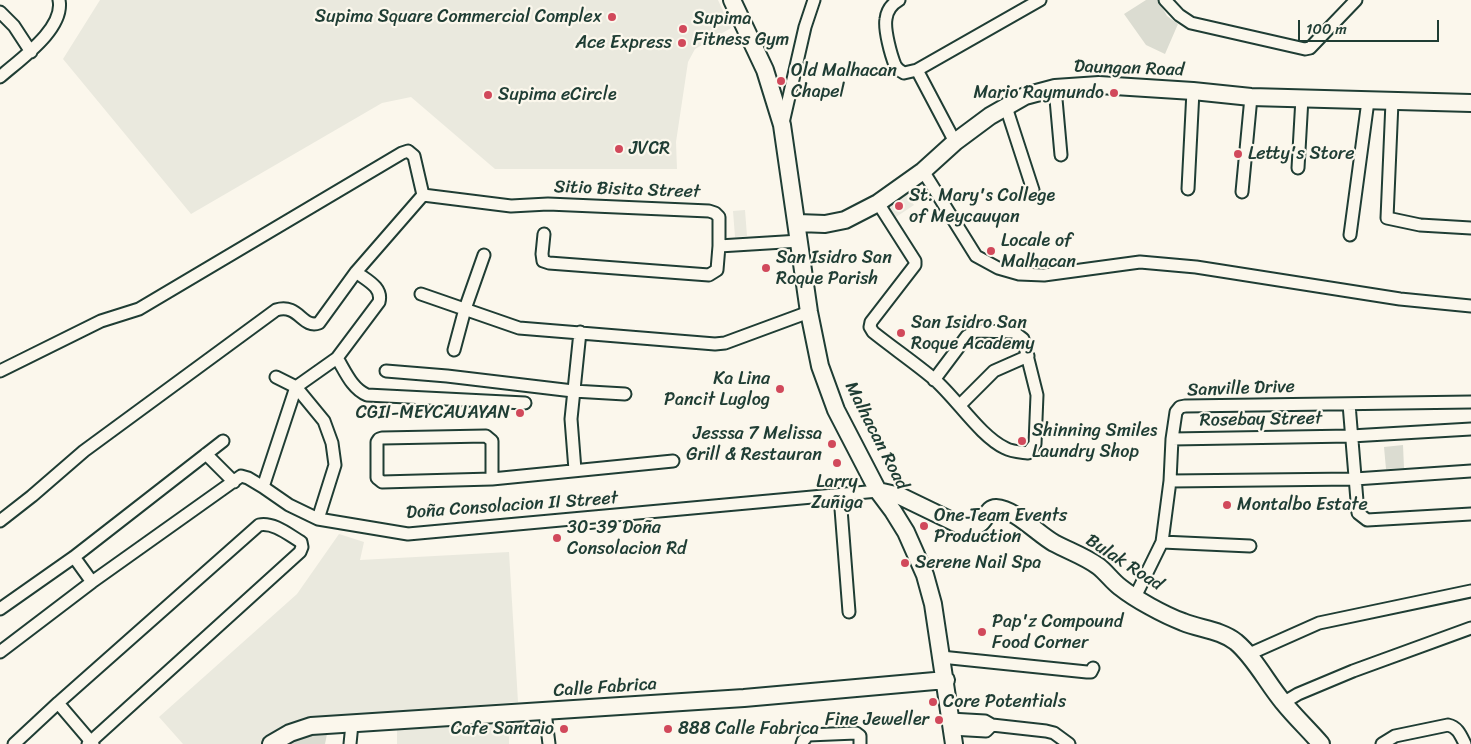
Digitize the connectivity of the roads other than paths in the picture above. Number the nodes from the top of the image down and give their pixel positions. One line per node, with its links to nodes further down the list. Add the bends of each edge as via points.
1 (59, 0): 9 (street, via 55,22)
2 (732, 0): 20 (street, Malhacan Road, via 765,70)
3 (814, 0): 20 (street)
4 (899, 0): 10 (street, via 887,13 886,30 896,67 904,73)
5 (1040, 0): 10 (street)
6 (1165, 0): 7 (street, via 1191,23 1305,49 1310,48)
7 (1356, 0)
8 (0, 12): 9 (street)
9 (32, 52): 11 (street)
10 (917, 70): 21 (street)
11 (0, 77)
12 (1055, 88): 13 (street, Daungan Road, via 1099,84); 19 (street, Daungan Road, via 1025,96); 22 (street)
13 (1193, 91): 14 (street, Daungan Road); 25 (street)
14 (1251, 97): 15 (street, Daungan Road); 27 (street)
15 (1302, 98): 16 (street, Daungan Road); 23 (street)
16 (1368, 101): 17 (street, Daungan Road); 33 (street)
17 (1392, 102): 18 (street, Daungan Road); 31 (street, via 1387,218 1420,225)
18 (1471, 103)
19 (1006, 107): 21 (street, Daungan Road); 26 (street)
20 (782, 124): 30 (street, Malhacan Road)
21 (955, 142): 24 (street, Daungan Road)
22 (1061, 155)
23 (1298, 168)
24 (924, 171): 29 (street, Daungan Road); 39 (street, via 976,256 998,268 1019,274 1044,275 1140,262)
25 (1188, 189)
26 (1032, 190)
27 (1242, 192)
28 (423, 195): 35 (street, Sitio Bisita Street, via 511,206 548,204 709,211 719,217); 37 (street); 46 (street, via 414,156 408,151 402,153 139,309 101,321)
29 (878, 203): 30 (street, Daungan Road, via 845,220 825,224); 49 (street, via 915,265 870,327)
30 (798, 223): 34 (street, Malhacan Road)
31 (1471, 228)
32 (544, 234): 35 (street, via 543,261 549,263 709,275 717,270)
33 (1350, 235)
34 (800, 241): 35 (street); 41 (street, Malhacan Road)
35 (719, 246)
36 (484, 255): 40 (street)
37 (356, 272): 45 (street, via 378,289 381,296); 74 (street, via 319,323 309,323 289,309 276,310 84,451)
38 (421, 294): 40 (street)
39 (1471, 306)
40 (465, 309): 42 (street, via 519,328); 43 (street)
41 (809, 312): 42 (street, via 715,344); 70 (street, Malhacan Road, via 820,366 836,410)
42 (580, 332): 51 (street)
43 (454, 350)
44 (1028, 356): 49 (street, via 1023,339 1014,332 976,330 967,336); 56 (street, via 994,372); 56 (street, via 1037,395 1035,444 1028,453 1006,449 984,432)
45 (338, 358): 50 (street); 54 (street, via 355,387 367,395)
46 (0, 371)
47 (386, 371): 51 (street)
48 (276, 377): 50 (street)
49 (934, 380): 56 (street)
50 (296, 387): 69 (street); 73 (street, via 324,421 332,443 334,465)
51 (573, 391): 52 (street); 63 (street, via 571,419)
52 (624, 394)
53 (1471, 402): 55 (street, Sanville Drive)
54 (525, 403)
55 (1349, 404): 58 (street); 59 (street, Sanville Drive, via 1185,406 1176,412)
56 (960, 405)
57 (1471, 429): 58 (street, Rosebay Street)
58 (1351, 436): 59 (street, Rosebay Street); 65 (street)
59 (1172, 439): 67 (street, Sanville Drive)
60 (222, 441): 61 (street)
61 (206, 454): 68 (street); 77 (street)
62 (673, 461): 63 (street)
63 (575, 470): 66 (street)
64 (1471, 471): 65 (street)
65 (1355, 478): 67 (street); 72 (street, via 1358,514 1367,520)
66 (492, 480): 66 (street, via 379,481 377,442 382,438 486,436 492,441)
67 (1170, 481): 75 (street, Sanville Drive)
68 (234, 482): 69 (street, Doña Consolacion II Street, via 240,476); 78 (street)
69 (263, 487): 73 (street, Doña Consolacion II Street)
70 (878, 491): 71 (street, Doña Consolacion II Street); 80 (street, Bulak Road, via 900,496 968,527 980,524 996,508 1014,516 1052,542 1086,558); 86 (street, Malhacan Road, via 906,532 925,575)
71 (840, 496): 73 (street, Doña Consolacion II Street, via 408,534); 82 (street)
72 (1471, 514)
73 (318, 519)
74 (0, 521)
75 (1162, 542): 76 (street); 80 (street, Sanville Drive)
76 (1250, 546)
77 (74, 557): 78 (street); 81 (street)
78 (92, 582): 84 (street)
79 (1471, 592): 85 (street, via 1319,623)
80 (1135, 597): 85 (street, Bulak Road, via 1183,622 1220,633)
81 (0, 609)
82 (849, 612)
83 (1471, 628): 90 (street, via 1353,672)
84 (0, 652)
85 (1247, 655): 90 (street, Bulak Road)
86 (941, 657): 87 (street, via 1087,672); 88 (street, Malhacan Road)
87 (1093, 668)
88 (946, 680): 91 (street, Calle Fabrica); 93 (street, Malhacan Road)
89 (58, 703): 94 (street); 94 (street, via 260,525 273,526 301,542 300,552); 95 (street)
90 (1283, 703): 102 (street, Bulak Road)
91 (545, 712): 92 (street, Calle Fabrica); 98 (street)
92 (352, 724): 96 (street, Calle Fabrica, via 304,728); 97 (street)
93 (952, 731): 101 (street, via 985,721 992,725 1054,733)
94 (90, 743)
95 (14, 744)
96 (271, 744)
97 (350, 744)
98 (549, 744)
99 (802, 744): 100 (street, via 808,735 856,733 860,736)
100 (860, 744)
101 (1070, 744)
102 (1322, 744)
103 (1382, 744): 104 (street, via 1395,736 1448,725 1454,726)
104 (1465, 744)

